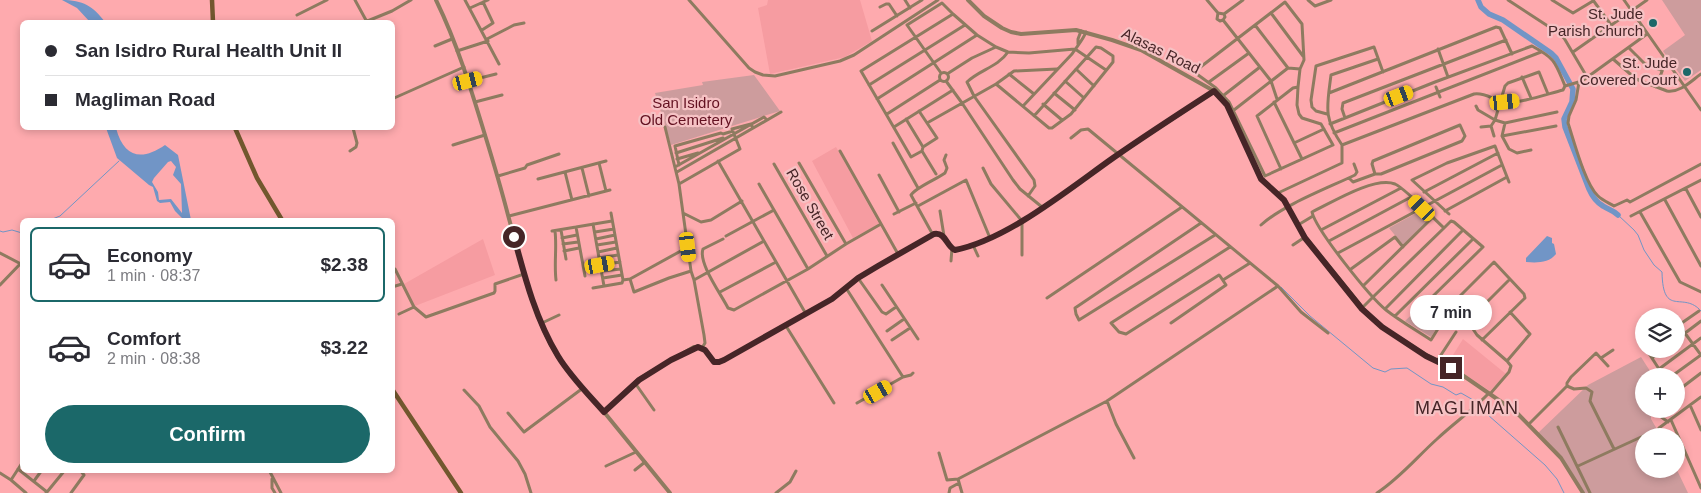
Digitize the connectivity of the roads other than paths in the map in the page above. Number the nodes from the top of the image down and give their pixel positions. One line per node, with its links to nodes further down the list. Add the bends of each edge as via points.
1 (212, 0): 33 (main road)
2 (327, 0): 31 (street)
3 (355, 0): 34 (street)
4 (411, 0): 35 (street)
5 (436, 0): 48 (street)
6 (465, 0): 23 (street)
7 (488, 0): 22 (street)
8 (689, 0): 11 (street, via 749,68 770,76 854,55)
9 (905, 0): 25 (street)
10 (922, 0): 25 (street)
11 (938, 0)
12 (968, 0): 43 (street, Alasas Road, via 984,16 1011,32)
13 (1207, 0): 27 (street)
14 (1243, 0): 30 (street)
15 (1308, 0): 16 (street, via 1314,6)
16 (1331, 0)
17 (1508, 0): 60 (street, via 1557,32)
18 (1552, 0): 19 (street, via 1573,13)
19 (1593, 0): 40 (street)
20 (1624, 0): 26 (street)
21 (1647, 0): 26 (street)
22 (483, 2): 23 (street); 41 (street, via 493,23)
23 (470, 8): 41 (street)
24 (880, 8): 32 (street, via 889,4)
25 (910, 8): 32 (street)
26 (1631, 10): 40 (street); 44 (street)
27 (1218, 13): 30 (street); 36 (street, via 1217,19)
28 (1271, 13): 38 (street); 64 (street); 64 (street, via 1285,2 1301,22)
29 (953, 14): 39 (street); 46 (street); 46 (street, via 942,3 907,25)
30 (1224, 14): 36 (street)
31 (297, 15)
32 (897, 16): 42 (street)
33 (212, 20)
34 (365, 20)
35 (371, 20)
36 (1223, 20): 47 (street)
37 (524, 23): 49 (street)
38 (1255, 24): 47 (street); 73 (street)
39 (965, 25): 45 (street); 56 (street)
40 (1610, 25): 60 (street)
41 (482, 30): 49 (street)
42 (872, 31)
43 (1083, 32): 54 (street, via 1082,40); 104 (street, Alasas Road, via 1141,50)
44 (1647, 34): 53 (street); 67 (street)
45 (977, 36): 52 (street); 68 (street)
46 (916, 38): 56 (street); 96 (street, via 861,71)
47 (1237, 38): 61 (street); 93 (street, via 1194,71)
48 (452, 39): 51 (street); 57 (street)
49 (487, 40): 57 (street); 69 (street)
50 (1506, 40): 55 (street, via 1500,28 1496,27); 62 (street); 70 (street)
51 (436, 46)
52 (996, 47): 58 (street); 82 (street)
53 (1629, 48): 66 (street); 78 (street, via 1644,64)
54 (1075, 49): 58 (street); 63 (street); 74 (street)
55 (1438, 49): 70 (street); 79 (street)
56 (924, 50): 68 (street); 96 (street)
57 (457, 51): 72 (street)
58 (1008, 52): 112 (street, via 994,65 968,80)
59 (1542, 52): 62 (street, via 1532,46); 97 (street, via 1554,62); 105 (street)
60 (1573, 52): 85 (street)
61 (1249, 53): 71 (street); 93 (street)
62 (1512, 54): 86 (street)
63 (1086, 56): 75 (street); 77 (street); 77 (street, via 1096,47 1111,54 1114,58)
64 (1303, 56): 76 (street)
65 (1378, 59): 79 (street); 107 (street, via 1331,75); 133 (street, via 1374,47 1316,66 1312,107)
66 (1613, 59): 85 (street); 102 (street, via 1636,79)
67 (1666, 61): 78 (street); 99 (street)
68 (934, 63): 81 (street); 117 (street)
69 (499, 64)
70 (1443, 64): 86 (street); 135 (street, via 1343,103)
71 (1260, 66): 92 (street); 111 (street)
72 (464, 68): 89 (street); 114 (street)
73 (1288, 68): 76 (street); 92 (street)
74 (1057, 69): 83 (street, via 1016,70); 108 (street)
75 (1076, 69): 91 (street); 98 (street)
76 (1300, 69): 100 (street)
77 (1106, 70): 98 (street)
78 (1661, 70): 102 (street)
79 (1383, 72): 107 (street)
80 (496, 74): 89 (street)
81 (941, 74): 82 (street); 88 (street)
82 (947, 74): 90 (street)
83 (1009, 74): 95 (street); 108 (street)
84 (1701, 74): 99 (street)
85 (1587, 76): 94 (street)
86 (1448, 77): 135 (street)
87 (1522, 77): 109 (street, via 1539,72); 116 (street); 119 (street, via 1505,86)
88 (940, 80): 90 (street); 132 (street)
89 (468, 81): 120 (street)
90 (946, 81): 103 (street)
91 (1065, 81): 106 (street); 115 (street)
92 (1271, 81): 118 (street); 127 (street)
93 (1209, 82): 111 (street)
94 (1579, 82): 97 (street); 185 (street, via 1568,123 1588,180 1602,199 1614,206 1627,200 1630,202)
95 (996, 84): 112 (street); 124 (street)
96 (869, 85): 117 (street)
97 (1569, 85): 109 (street)
98 (1094, 86): 115 (street)
99 (1685, 86): 102 (street, via 1672,92); 128 (street)
100 (1298, 87): 118 (street); 148 (street, via 1300,116 1320,123)
101 (1436, 87): 105 (street)
102 (1656, 87)
103 (953, 90): 122 (street); 129 (street)
104 (1214, 91): 175 (street); 210 (street, Alasas Road, via 1227,105 1261,179)
105 (1438, 92): 113 (street); 151 (street)
106 (1054, 93): 123 (street); 126 (street)
107 (1329, 93): 133 (street)
108 (1034, 94): 124 (street)
109 (1548, 94): 116 (street)
110 (502, 95): 120 (street)
111 (1224, 95): 127 (street)
112 (974, 96): 122 (street); 212 (street, via 1034,180 1035,186)
113 (1440, 97)
114 (395, 98)
115 (1084, 98): 126 (street)
116 (1531, 98): 119 (street)
117 (877, 99): 132 (street)
118 (1277, 99): 121 (street)
119 (1501, 101): 138 (street); 164 (street, via 1474,94)
120 (476, 102): 152 (street)
121 (1274, 102): 161 (street); 190 (street, via 1257,116)
122 (962, 103): 139 (street); 212 (street, via 1013,180)
123 (1043, 104): 134 (street); 137 (street)
124 (1023, 106): 134 (street)
125 (1476, 106): 138 (street)
126 (1075, 110): 137 (street)
127 (1234, 110): 190 (street, via 1263,174)
128 (1701, 110)
129 (919, 111): 136 (street); 139 (street)
130 (780, 112): 142 (street)
131 (1557, 112): 140 (street)
132 (887, 114): 146 (street)
133 (1327, 114): 141 (street)
134 (1034, 116): 137 (street, via 1050,128)
135 (1345, 118): 141 (street)
136 (906, 119): 146 (street); 166 (street)
137 (1062, 120)
138 (1495, 120): 140 (street); 143 (street)
139 (927, 123): 166 (street, via 937,138)
140 (1506, 123): 156 (street)
141 (1330, 124): 151 (street)
142 (752, 126): 153 (street); 153 (street, via 732,129)
143 (1491, 126): 147 (street); 155 (street)
144 (1556, 126): 156 (street)
145 (665, 127): 187 (street)
146 (894, 127): 166 (street, via 911,157)
147 (1481, 127)
148 (1324, 129): 161 (street); 177 (street, via 1333,144)
149 (236, 130): 236 (main road, via 257,178)
150 (354, 130): 168 (street, via 357,143)
151 (1334, 133): 164 (street)
152 (485, 135): 162 (street); 196 (street)
153 (733, 135): 154 (street); 159 (street); 165 (street); 178 (street, via 740,149)
154 (710, 136): 157 (street); 159 (street)
155 (1494, 136)
156 (1502, 136): 167 (street, via 1516,153)
157 (702, 138): 163 (street); 170 (street, via 675,146)
158 (1071, 138): 175 (street, via 1088,129)
159 (714, 143): 163 (street); 165 (street); 171 (street)
160 (892, 143): 204 (street)
161 (1294, 143): 177 (street)
162 (453, 145)
163 (703, 145): 170 (street); 171 (street)
164 (1342, 145): 210 (street, via 1342,163)
165 (718, 148): 171 (street)
166 (922, 149): 193 (street)
167 (1531, 150)
168 (350, 151)
169 (840, 151): 243 (street)
170 (676, 152): 176 (street)
171 (702, 153): 176 (street); 181 (street)
172 (1498, 153): 186 (street); 209 (street); 209 (street, via 1495,146 1412,180)
173 (559, 154): 196 (street)
174 (946, 155): 204 (street, via 945,173)
175 (1118, 155): 219 (street); 221 (street)
176 (678, 159): 187 (street)
177 (1302, 159): 190 (street)
178 (718, 161): 202 (street); 216 (street)
179 (606, 162): 180 (street)
180 (599, 163): 188 (street); 208 (street)
181 (686, 163): 187 (street); 192 (street)
182 (798, 163): 268 (street)
183 (774, 164): 285 (street, Rose Street)
184 (1354, 164): 198 (street, via 1357,174)
185 (1701, 164)
186 (1502, 165): 197 (street); 217 (street)
187 (677, 166): 192 (street)
188 (582, 168): 191 (street); 211 (street)
189 (983, 168): 240 (street, via 991,184)
190 (1281, 169)
191 (565, 172): 199 (street); 214 (street)
192 (676, 172): 202 (street)
193 (936, 174)
194 (1375, 174): 194 (street, via 1462,141 1465,136 1460,125 1373,161); 198 (street, via 1355,182)
195 (880, 175): 226 (street)
196 (498, 176): 232 (street)
197 (1507, 177): 201 (street); 225 (street)
198 (1349, 178): 220 (street)
199 (538, 179)
200 (1701, 180): 206 (street)
201 (1509, 182)
202 (679, 184): 229 (street)
203 (759, 184): 223 (street)
204 (918, 188): 218 (street, via 911,195)
205 (1401, 188): 213 (street); 233 (street, via 1391,183 1362,188 1312,212); 250 (street)
206 (1686, 189): 215 (street); 235 (street)
207 (610, 190): 208 (street)
208 (606, 191): 211 (street)
209 (1424, 192): 217 (street)
210 (1278, 193): 220 (street, Alasas Road)
211 (589, 196): 214 (street)
212 (1028, 196): 219 (street)
213 (1411, 197): 222 (street); 264 (street)
214 (572, 200): 232 (street)
215 (1665, 200): 227 (street); 296 (street)
216 (742, 201): 229 (street, via 711,220 701,222); 239 (street)
217 (1435, 201): 222 (street); 225 (street)
218 (917, 205): 226 (street); 256 (street); 260 (street, via 966,180)
219 (1042, 207): 240 (street)
220 (1289, 207): 244 (street); 245 (street, Alasas Road)
221 (1182, 208): 241 (street); 328 (street)
222 (1422, 208): 237 (street); 281 (street)
223 (774, 210): 239 (street); 299 (street)
224 (940, 211): 257 (street)
225 (1445, 211): 231 (street)
226 (900, 212): 230 (street)
227 (1640, 212): 234 (street); 325 (street, via 1680,282)
228 (611, 213): 238 (street)
229 (683, 213): 272 (street)
230 (894, 214)
231 (1449, 214)
232 (509, 216): 304 (street)
233 (1312, 216): 245 (street); 250 (street)
234 (1630, 216)
235 (1701, 217)
236 (281, 218)
237 (1433, 218): 248 (street); 274 (street)
238 (612, 220): 242 (street); 247 (street)
239 (753, 221): 263 (street); 303 (street, via 703,249)
240 (1022, 221): 260 (street); 284 (street)
241 (1201, 223): 253 (street); 253 (street, via 1075,308 1079,320)
242 (593, 224): 246 (street); 252 (street)
243 (881, 224): 268 (street); 282 (street)
244 (1261, 225)
245 (1298, 225): 258 (street, Alasas Road)
246 (576, 227): 249 (street); 254 (street)
247 (614, 228): 252 (street); 255 (street)
248 (1444, 228): 251 (street, via 1453,221); 327 (street)
249 (561, 230): 259 (street); 311 (street, via 553,231 557,246)
250 (1322, 230): 264 (street)
251 (1463, 230): 262 (street); 334 (street)
252 (594, 232): 261 (street)
253 (1215, 234): 273 (street)
254 (577, 235): 259 (street); 265 (street)
255 (615, 235): 261 (street); 266 (street)
256 (932, 235): 257 (street, via 940,233); 282 (street)
257 (944, 236): 277 (street)
258 (1304, 236): 271 (street); 333 (street, Alasas Road)
259 (562, 238): 267 (street)
260 (990, 238): 270 (street)
261 (596, 239): 269 (street)
262 (1473, 239): 341 (street); 341 (street, via 1483,247 1428,301 1444,319 1431,340)
263 (764, 241): 292 (street); 303 (street)
264 (1329, 241): 281 (street)
265 (578, 242): 267 (street); 275 (street)
266 (616, 242): 269 (street); 276 (street)
267 (563, 244): 278 (street)
268 (846, 244): 285 (street)
269 (597, 245): 279 (street)
270 (973, 245): 277 (street); 286 (street)
271 (1293, 245)
272 (688, 247): 301 (street); 309 (street)
273 (1230, 247): 293 (street); 314 (street, via 1111,323 1119,332 1126,334 1219,275)
274 (1403, 247): 300 (street, via 1395,238); 322 (street)
275 (580, 248): 278 (street); 306 (street)
276 (617, 248): 279 (street); 283 (street)
277 (952, 248): 289 (street)
278 (564, 251): 288 (street)
279 (598, 252): 287 (street)
280 (0, 253): 290 (street)
281 (1338, 253): 300 (street)
282 (898, 254): 308 (street)
283 (618, 255): 287 (street); 291 (street)
284 (1022, 255)
285 (827, 256): 299 (street)
286 (978, 256)
287 (599, 258): 295 (street)
288 (566, 259)
289 (951, 261)
290 (20, 262)
291 (620, 262): 295 (street); 298 (street)
292 (776, 262): 315 (street); 326 (street)
293 (1250, 263): 314 (street); 321 (street)
294 (20, 265): 317 (street)
295 (600, 265): 302 (street)
296 (1701, 266)
297 (395, 269): 316 (street)
298 (621, 269): 302 (street); 305 (street)
299 (808, 269): 315 (street)
300 (1351, 269): 322 (street)
301 (691, 271): 309 (street, via 634,292); 313 (street)
302 (602, 272): 307 (street)
303 (708, 273): 313 (street); 326 (street)
304 (524, 274): 331 (street, via 495,284 494,293 430,316); 347 (street)
305 (622, 275): 307 (street); 312 (street)
306 (584, 276)
307 (603, 278): 320 (street)
308 (858, 278): 324 (street); 332 (street, via 882,312 886,314)
309 (630, 279): 312 (street)
310 (1510, 279): 329 (street, via 1494,262); 336 (street, via 1525,296); 345 (street)
311 (556, 280)
312 (623, 280): 320 (street, via 622,283)
313 (694, 280): 360 (street, via 705,343)
314 (1223, 280): 348 (street, via 1225,286)
315 (787, 281): 326 (street, via 734,310 728,308); 339 (street)
316 (402, 284): 319 (street); 331 (street)
317 (0, 285)
318 (882, 285): 332 (street)
319 (395, 286)
320 (604, 286): 323 (street)
321 (1278, 286): 353 (street, via 1301,312); 381 (street)
322 (1363, 286): 327 (street)
323 (593, 288)
324 (846, 288): 339 (street); 372 (street)
325 (1700, 290)
326 (720, 292)
327 (1373, 297): 333 (street); 334 (street)
328 (1047, 298)
329 (1454, 301): 330 (street); 345 (street)
330 (1450, 306)
331 (414, 307): 337 (street)
332 (896, 307): 343 (street)
333 (1362, 309): 366 (street, Alasas Road, via 1382,327)
334 (1384, 309): 341 (street)
335 (1699, 311): 344 (street)
336 (1510, 312): 358 (street); 365 (street, via 1530,334)
337 (399, 314)
338 (550, 314): 342 (street)
339 (806, 314): 349 (street)
340 (559, 315): 342 (street)
341 (1395, 316)
342 (552, 319): 347 (street)
343 (904, 319): 350 (street); 351 (street)
344 (1685, 321)
345 (1468, 322): 358 (street)
346 (1701, 322): 354 (street)
347 (542, 323): 376 (street, via 558,357)
348 (1171, 323)
349 (786, 326): 360 (street, via 719,362 714,362); 382 (street)
350 (910, 328): 356 (street); 357 (street)
351 (886, 331)
352 (1456, 332): 366 (street)
353 (1328, 333)
354 (1686, 333): 359 (street)
355 (1701, 338): 359 (street)
356 (918, 339)
357 (892, 340)
358 (1482, 340): 365 (street)
359 (1693, 344): 362 (street); 368 (street)
360 (702, 348): 373 (street, via 694,348)
361 (1614, 350): 363 (street)
362 (1701, 355): 369 (street)
363 (1602, 358): 367 (street); 375 (street, via 1596,353 1571,377)
364 (1652, 358): 368 (street)
365 (1507, 361): 378 (street, via 1511,370)
366 (1438, 362): 378 (street, Alasas Road)
367 (1608, 366)
368 (1659, 368)
369 (1683, 368)
370 (913, 372): 372 (street)
371 (1701, 373): 374 (street)
372 (903, 377): 383 (street)
373 (635, 383): 385 (street); 386 (street)
374 (1685, 385)
375 (1567, 386): 390 (street); 395 (street, via 1592,392 1590,401)
376 (583, 388): 386 (street); 387 (street, via 524,432)
377 (464, 390): 423 (street, via 518,461 526,474)
378 (1490, 393): 390 (street, Alasas Road); 428 (street)
379 (395, 394): 422 (main road)
380 (1701, 397): 384 (street)
381 (1106, 401): 398 (street); 415 (street)
382 (834, 403)
383 (858, 403)
384 (1690, 405): 389 (street); 393 (street)
385 (654, 410)
386 (604, 412): 396 (street)
387 (508, 413)
388 (1664, 418): 389 (street)
389 (1669, 421): 392 (street); 416 (street)
390 (1530, 424): 429 (street, Alasas Road, via 1561,458)
391 (1558, 427): 402 (street)
392 (1659, 428)
393 (1701, 429)
394 (1635, 440): 395 (street)
395 (1614, 449): 402 (street)
396 (637, 452): 399 (street); 401 (street)
397 (939, 453): 415 (street, via 947,480)
398 (1134, 458)
399 (645, 462): 404 (street); 424 (street)
400 (20, 466): 403 (street)
401 (606, 466)
402 (1578, 466): 430 (street)
403 (18, 469): 413 (street)
404 (635, 470)
405 (796, 471): 425 (street, via 790,482)
406 (0, 473): 413 (street)
407 (23, 473): 414 (street)
408 (40, 473): 414 (street)
409 (63, 473): 417 (street)
410 (82, 473): 419 (street)
411 (270, 473): 412 (street)
412 (272, 476): 420 (street); 421 (street)
413 (11, 480): 418 (street)
414 (34, 481): 417 (street)
415 (958, 481): 426 (street); 427 (street)
416 (1701, 488)
417 (47, 492)
418 (26, 493)
419 (70, 493)
420 (275, 493)
421 (281, 493)
422 (461, 493)
423 (531, 493)
424 (670, 493)
425 (776, 493)
426 (949, 493)
427 (962, 493)
428 (1377, 493)
429 (1583, 493)
430 (1590, 493)

